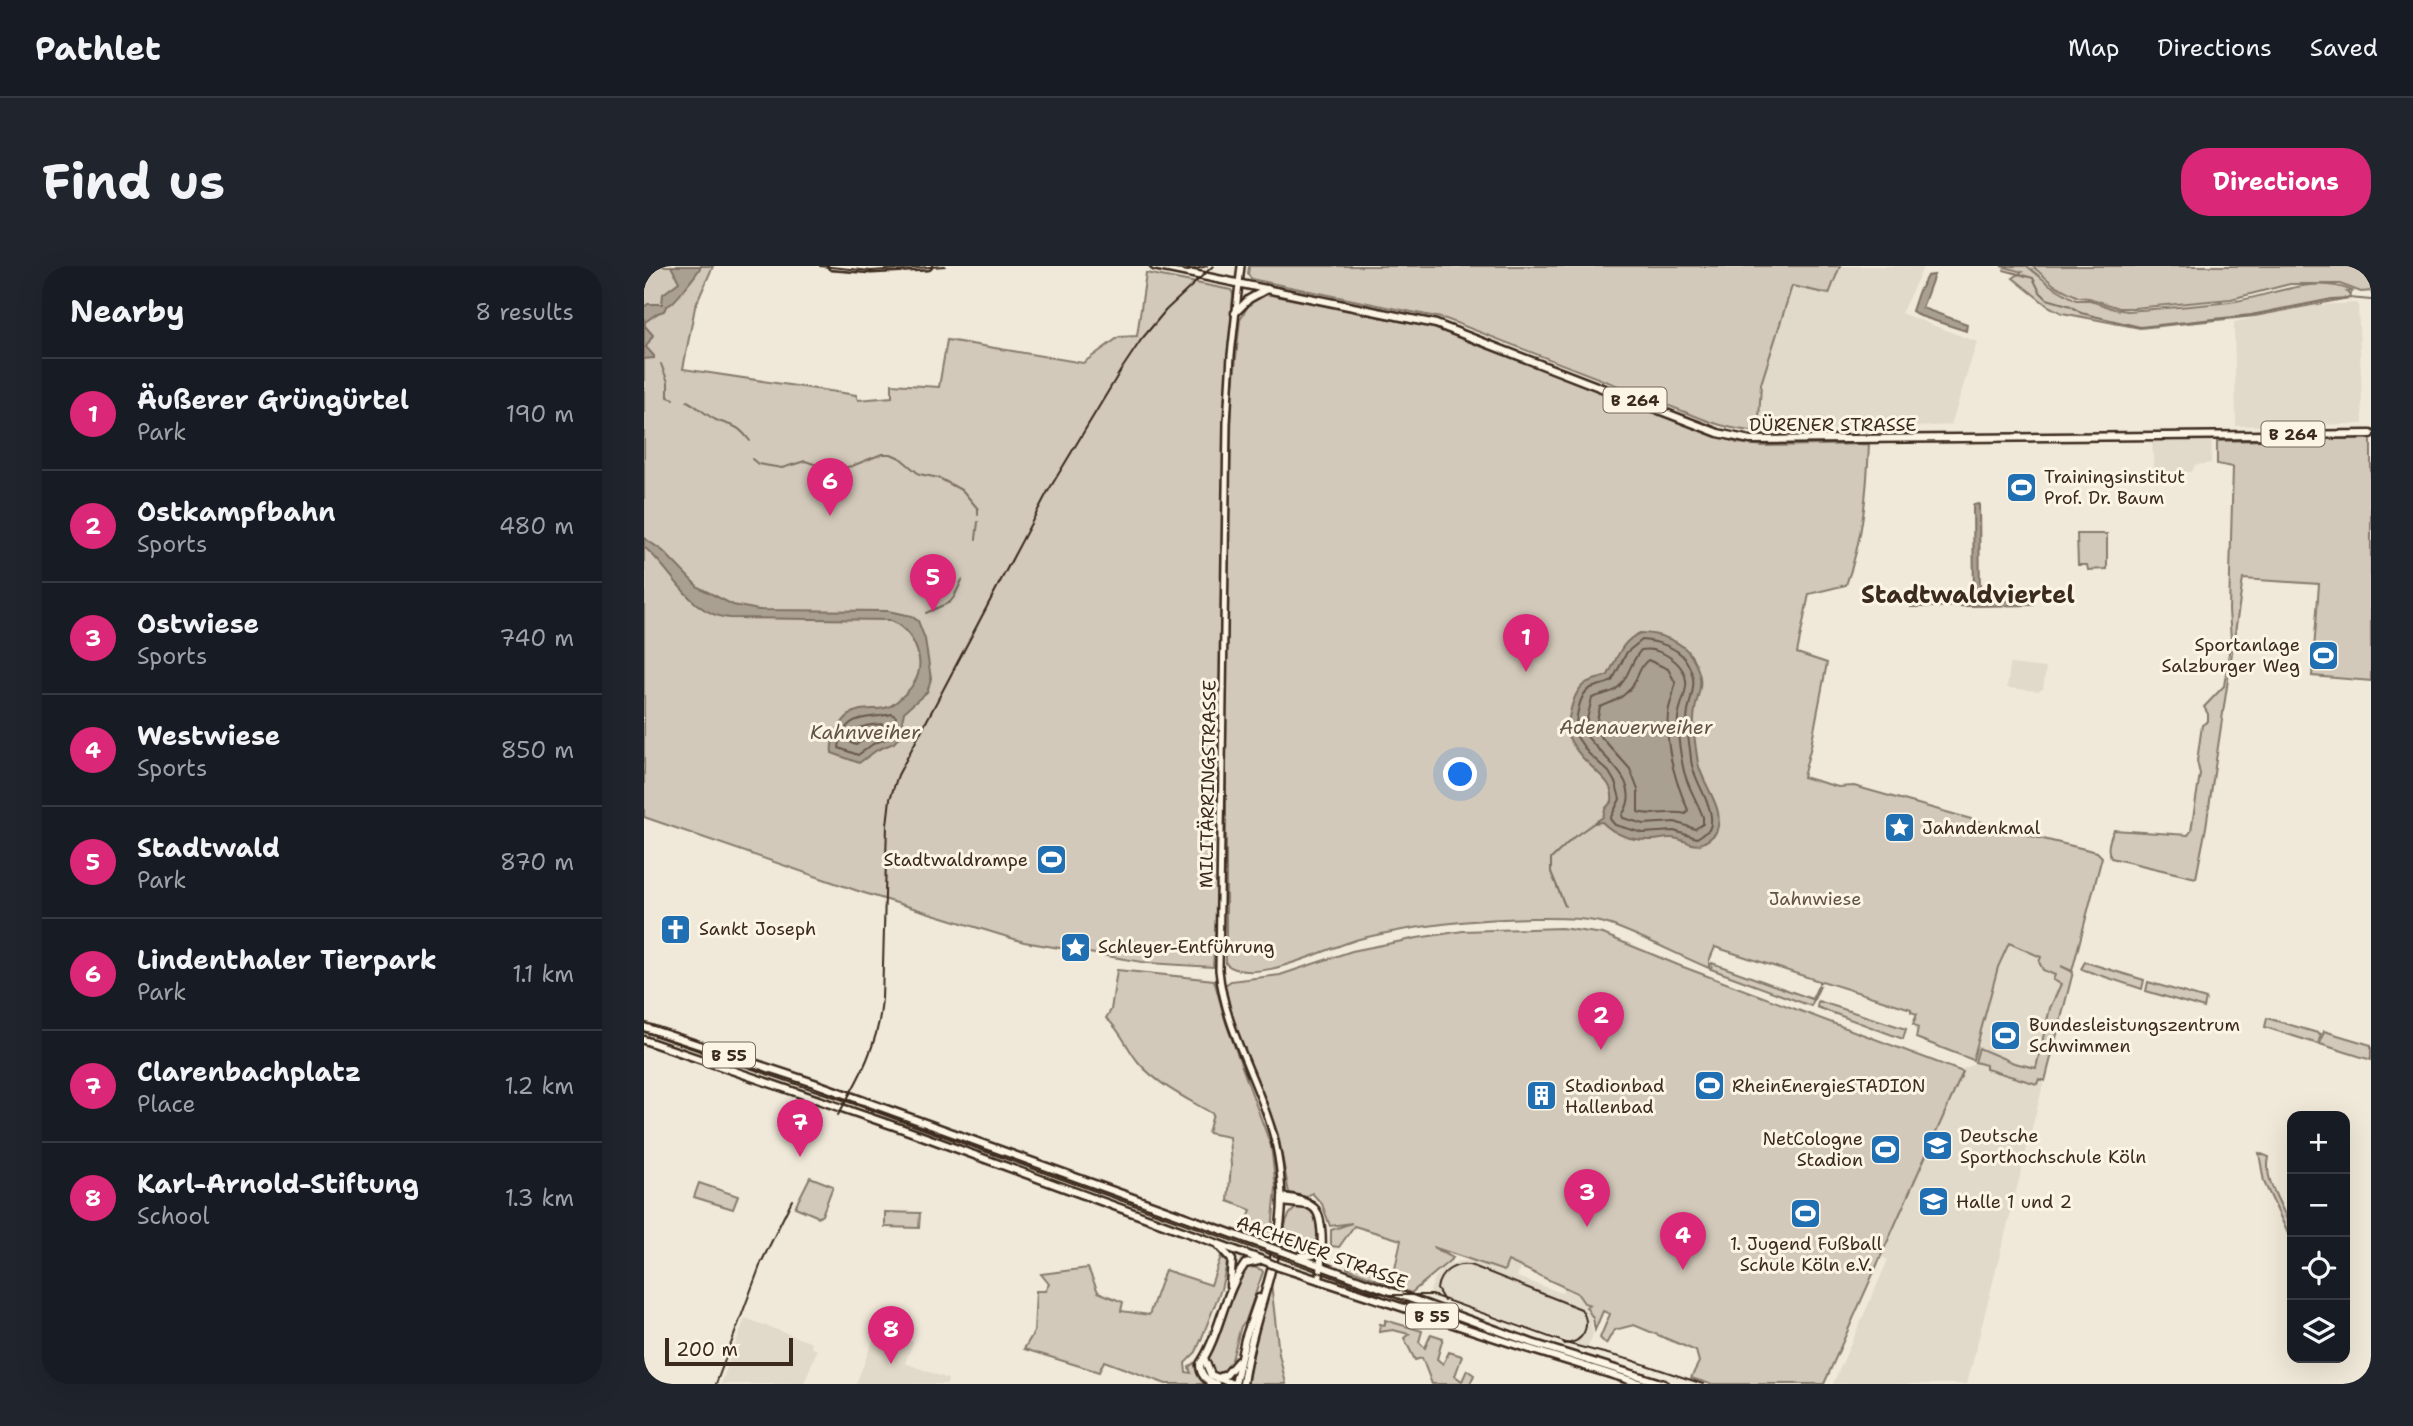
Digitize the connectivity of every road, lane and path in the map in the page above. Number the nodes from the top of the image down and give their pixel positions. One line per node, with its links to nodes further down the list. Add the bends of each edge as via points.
1 (832, 266): 2 (main road)
2 (928, 266)
3 (1154, 266): 5 (main road, DÜRENER STRASSE / B 264)
4 (1241, 266): 5 (main road, MILITÄRRINGSTRASSE)
5 (1239, 283): 6 (main road, DÜRENER STRASSE / B 264); 7 (main road, MILITÄRRINGSTRASSE)
6 (1267, 289): 7 (main road); 8 (main road, DÜRENER STRASSE / B 264, via 1444,326 1718,433 1750,440)
7 (1235, 313): 17 (main road, MILITÄRRINGSTRASSE, via 1227,423 1219,970 1229,1022 1272,1131)
8 (2371, 434)
9 (644, 1027): 11 (main road, AACHENER STRASSE / B 55)
10 (644, 1040): 13 (main road, AACHENER STRASSE / B 55)
11 (771, 1069): 12 (main road, AACHENER STRASSE / B 55); 13 (main road, via 770,1077)
12 (786, 1074): 14 (main road, via 777,1077); 15 (main road, AACHENER STRASSE / B 55)
13 (756, 1078): 14 (main road, AACHENER STRASSE / B 55)
14 (778, 1086): 16 (main road, AACHENER STRASSE / B 55)
15 (973, 1141): 16 (main road, via 974,1147); 23 (main road, AACHENER STRASSE / B 55, bridge)
16 (962, 1151): 21 (main road, AACHENER STRASSE / B 55)
17 (1282, 1199): 18 (main road); 19 (main road); 20 (main road, MILITÄRRINGSTRASSE)
18 (1308, 1204): 19 (main road); 22 (main road, via 1318,1214)
19 (1297, 1205): 20 (main road)
20 (1281, 1220): 27 (main road, MILITÄRRINGSTRASSE)
21 (1212, 1241): 24 (main road, AACHENER STRASSE / B 55); 28 (main road, via 1232,1261)
22 (1321, 1248): 23 (main road, B 55, via 1310,1256); 25 (main road)
23 (1292, 1254): 25 (main road, AACHENER STRASSE / B 55)
24 (1265, 1261): 26 (main road, AACHENER STRASSE / B 55, bridge); 28 (main road, via 1245,1264)
25 (1322, 1266): 26 (main road); 33 (main road, AACHENER STRASSE / B 55, via 1532,1343)
26 (1319, 1280): 32 (main road, AACHENER STRASSE / B 55)
27 (1264, 1290): 29 (main road, MILITÄRRINGSTRASSE); 31 (main road, MILITÄRRINGSTRASSE)
28 (1228, 1295): 30 (main road, via 1200,1364 1200,1371)
29 (1239, 1360): 30 (main road); 31 (main road, MILITÄRRINGSTRASSE)
30 (1214, 1382): 31 (main road)
31 (1238, 1383)
32 (1642, 1384)
33 (1664, 1384)

